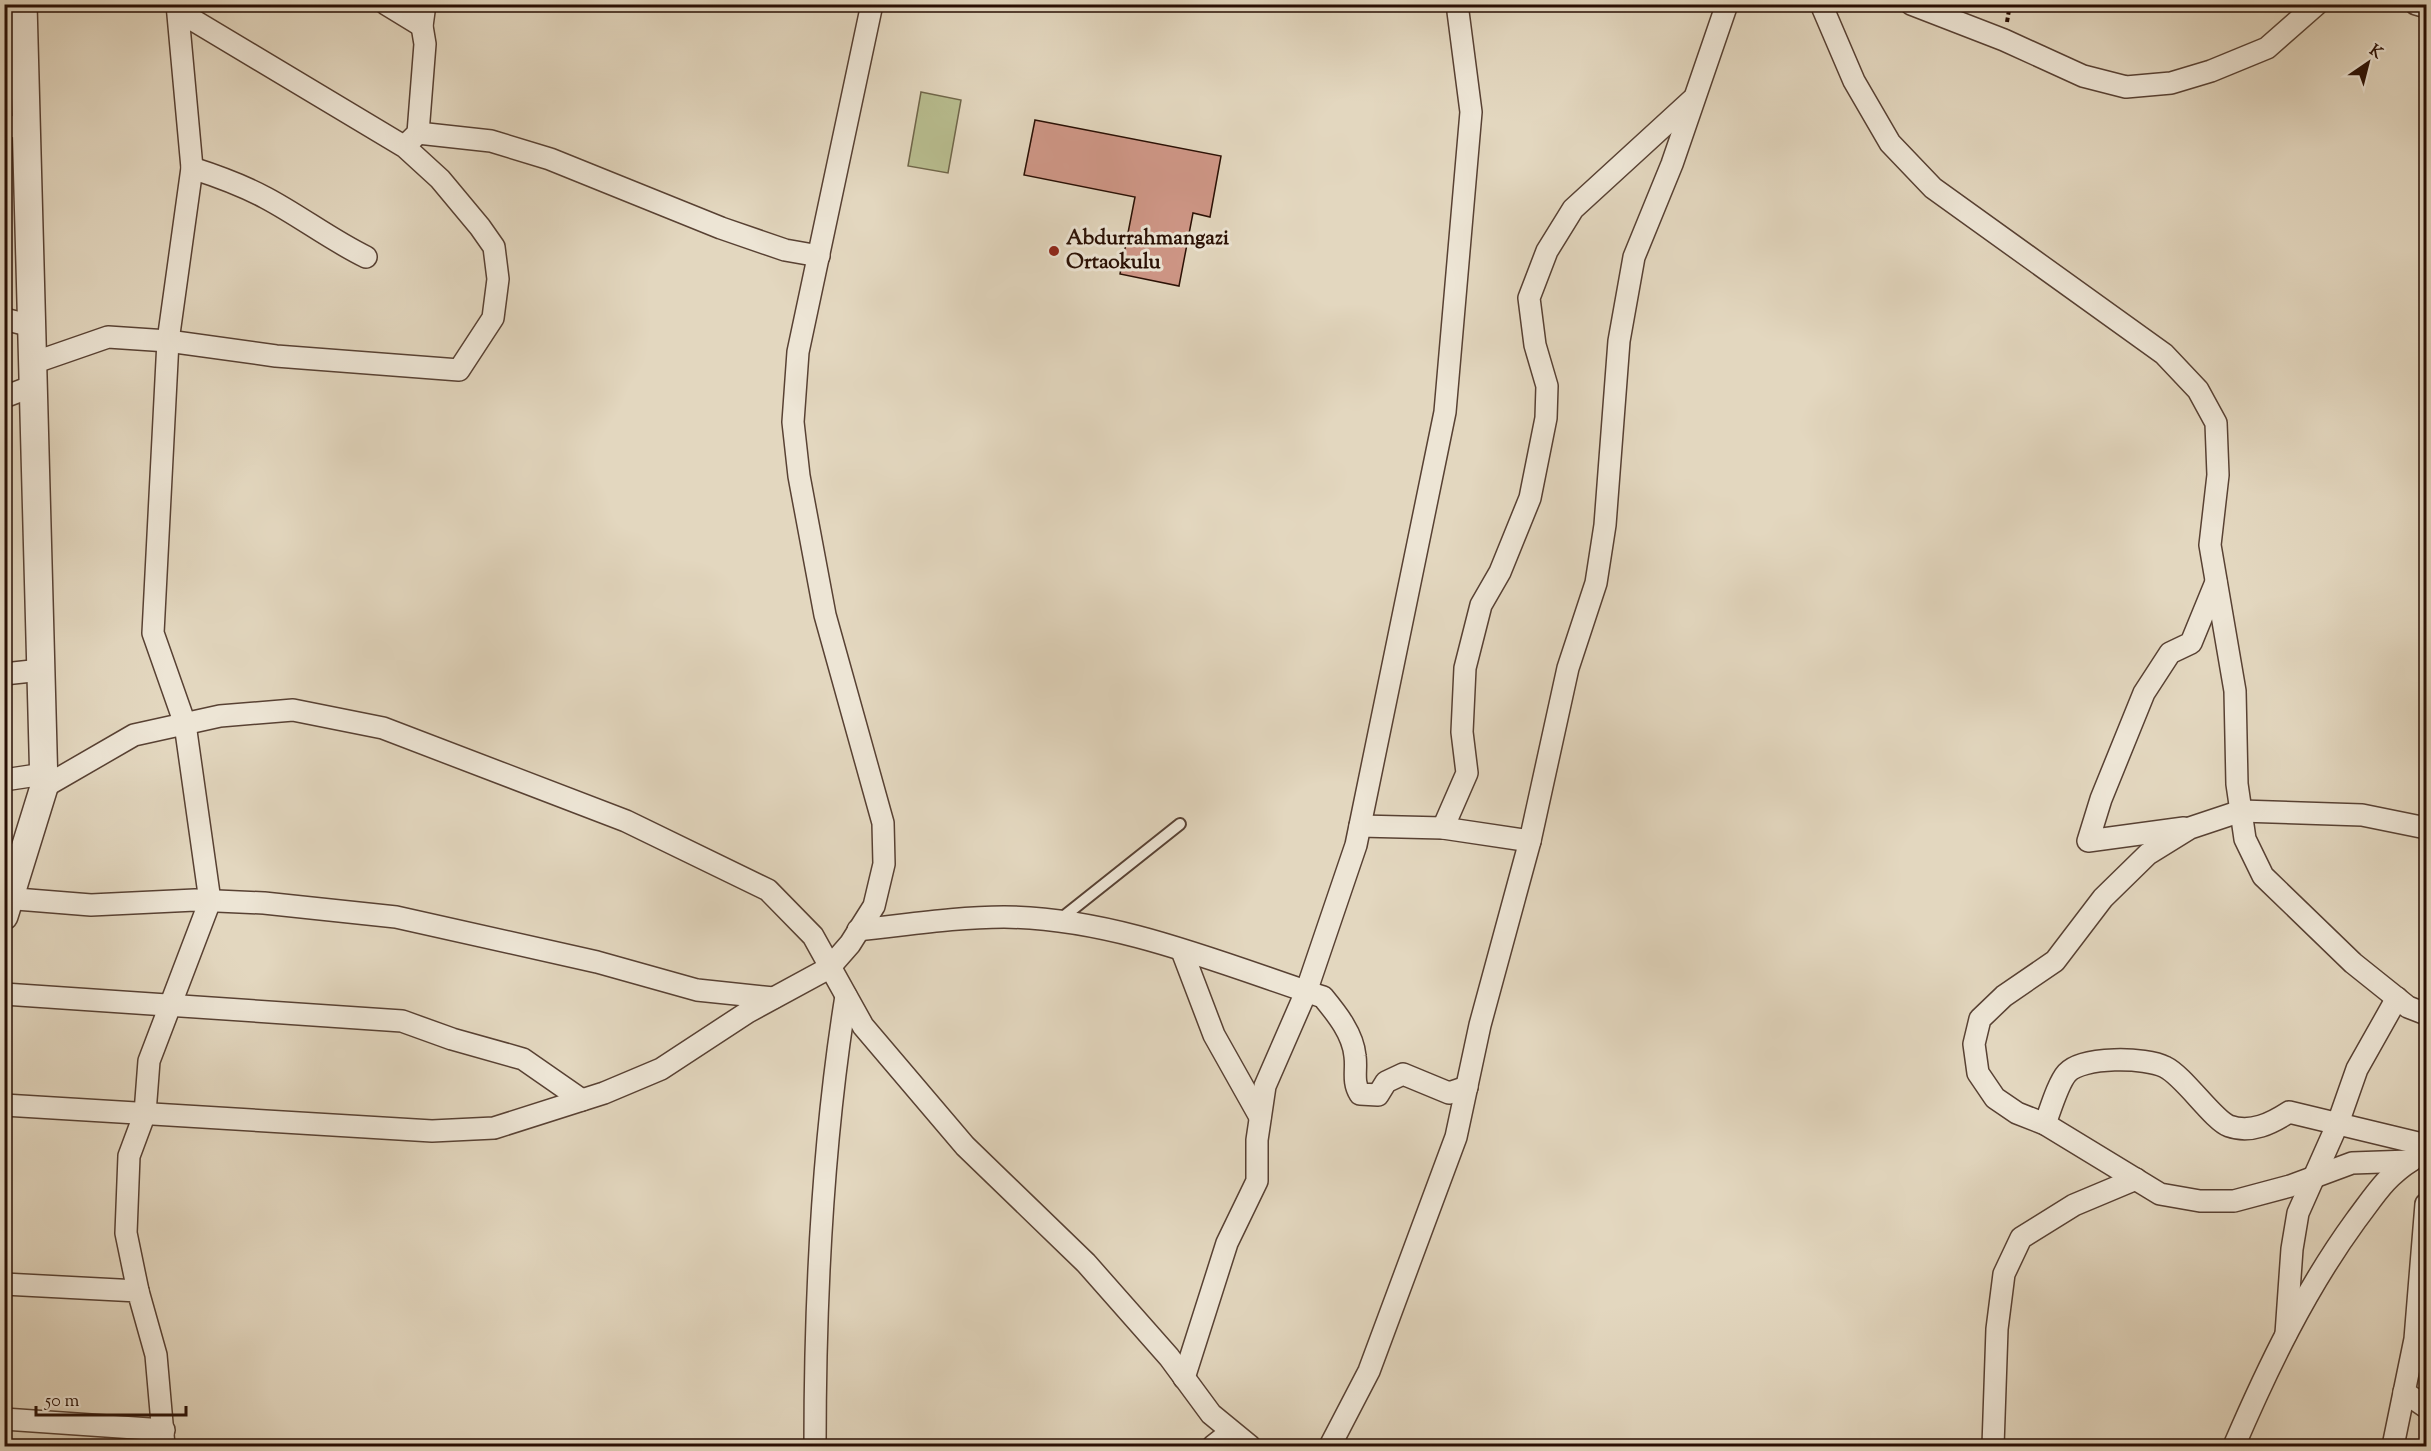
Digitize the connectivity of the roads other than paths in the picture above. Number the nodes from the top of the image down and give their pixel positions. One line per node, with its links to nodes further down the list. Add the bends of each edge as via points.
1 (23, 4): 15 (street)
2 (386, 4): 13 (street)
3 (425, 4): 13 (street)
4 (872, 4): 18 (street)
5 (1457, 4): 33 (street, via 1471,112 1445,412)
6 (1727, 4): 14 (street)
7 (1821, 4): 25 (street, via 1854,81 1890,143 1933,188 2164,354 2198,390 2216,423 2218,475 2210,545)
8 (1911, 4): 9 (street, via 2083,76 2126,87 2170,83 2267,48)
9 (2317, 4)
10 (2416, 4): 11 (street)
11 (2427, 7)
12 (177, 8): 16 (street); 17 (street)
13 (422, 26): 16 (street, via 425,44)
14 (1694, 98): 34 (street, via 1573,209 1547,251 1529,298 1535,345 1547,386 1546,418 1530,498 1500,572 1481,605 1465,668 1462,732 1467,773); 37 (street, via 1634,258 1619,341 1605,525 1596,583 1568,668)
15 (15, 127): 21 (street)
16 (412, 140): 18 (street, via 491,141 550,159 721,228 785,250); 22 (street, via 494,247 498,279 493,318 459,370 276,356)
17 (192, 168): 19 (street, via 264,197); 22 (street)
18 (819, 256): 41 (street, via 798,352 793,423 825,615 883,823 880,886 874,906)
19 (366, 257)
20 (4, 319): 21 (street)
21 (32, 326): 23 (street)
22 (168, 341): 23 (street, via 108,337); 28 (street, via 153,633)
23 (33, 375): 24 (street); 26 (street)
24 (4, 397)
25 (2216, 582): 31 (street, via 2235,691); 35 (street, via 2191,643 2170,653 2144,693 2088,841)
26 (41, 670): 27 (street); 30 (street)
27 (4, 674)
28 (185, 724): 30 (street, via 134,735); 38 (street); 43 (street, via 220,716 293,710 382,728 626,821 768,890 813,936)
29 (4, 780): 30 (street)
30 (44, 781): 39 (street)
31 (2241, 811): 35 (street); 36 (street, via 2362,815); 48 (street, via 2245,838 2263,876 2353,963)
32 (1180, 824): 40 (lane)
33 (1360, 826): 34 (street); 44 (street)
34 (1443, 828): 37 (street)
35 (2190, 828): 56 (street, via 2148,855 2103,897 2055,961 2004,996 1980,1019 1974,1044 1978,1073 1995,1098 2017,1113)
36 (2427, 828)
37 (1530, 841): 51 (street)
38 (210, 901): 39 (street); 47 (street, via 396,917 597,962 697,990); 49 (street)
39 (6, 904)
40 (1058, 921): 41 (street, via 966,918); 42 (street, via 1107,929)
41 (858, 930): 43 (street)
42 (1182, 951): 44 (street); 55 (street, via 1214,1035)
43 (829, 968): 46 (street); 47 (street)
44 (1306, 992): 51 (street, via 1323,997 1340,1017 1355,1055 1355,1086 1360,1094 1378,1095 1386,1082 1403,1074 1449,1093); 55 (street, via 1265,1086)
45 (4, 994): 49 (street)
46 (846, 996): 66 (street, via 864,1026 965,1146 1086,1263); 72 (street, via 837,1054 815,1312)
47 (773, 998): 52 (street, via 662,1069)
48 (2397, 998): 50 (street); 57 (street, via 2357,1069)
49 (170, 1004): 52 (street, via 402,1021 523,1059); 54 (street, via 149,1061)
50 (2427, 1014)
51 (1467, 1087): 75 (street, via 1456,1137 1369,1371)
52 (582, 1100): 54 (street, via 494,1128 432,1131)
53 (4, 1105): 54 (street)
54 (145, 1113): 64 (street, via 129,1156 128,1178 126,1233)
55 (1260, 1117): 66 (street, via 1257,1181 1227,1243)
56 (2045, 1124): 57 (street, via 2067,1073 2081,1064 2119,1059 2165,1066 2228,1126 2254,1129 2289,1112); 61 (street)
57 (2338, 1124): 58 (street); 60 (street)
58 (2427, 1145)
59 (2418, 1156): 60 (street, via 2352,1163); 65 (street, via 2390,1174 2334,1250)
60 (2314, 1177): 61 (street, via 2234,1201 2200,1201 2160,1194); 65 (street, via 2298,1213)
61 (2136, 1179): 76 (street, via 2074,1205 2021,1238 2004,1274 1996,1329)
62 (2427, 1204): 67 (street, via 2415,1339)
63 (4, 1284): 64 (street)
64 (138, 1292): 71 (street, via 156,1355)
65 (2286, 1334): 77 (street)
66 (1184, 1377): 70 (street, via 1210,1414)
67 (2404, 1392): 68 (street); 78 (street)
68 (2427, 1407)
69 (4, 1419): 71 (street)
70 (1231, 1432): 73 (street); 74 (street)
71 (164, 1438)
72 (815, 1446)
73 (1213, 1446)
74 (1250, 1446)
75 (1330, 1446)
76 (1993, 1446)
77 (2234, 1446)
78 (2394, 1446)

